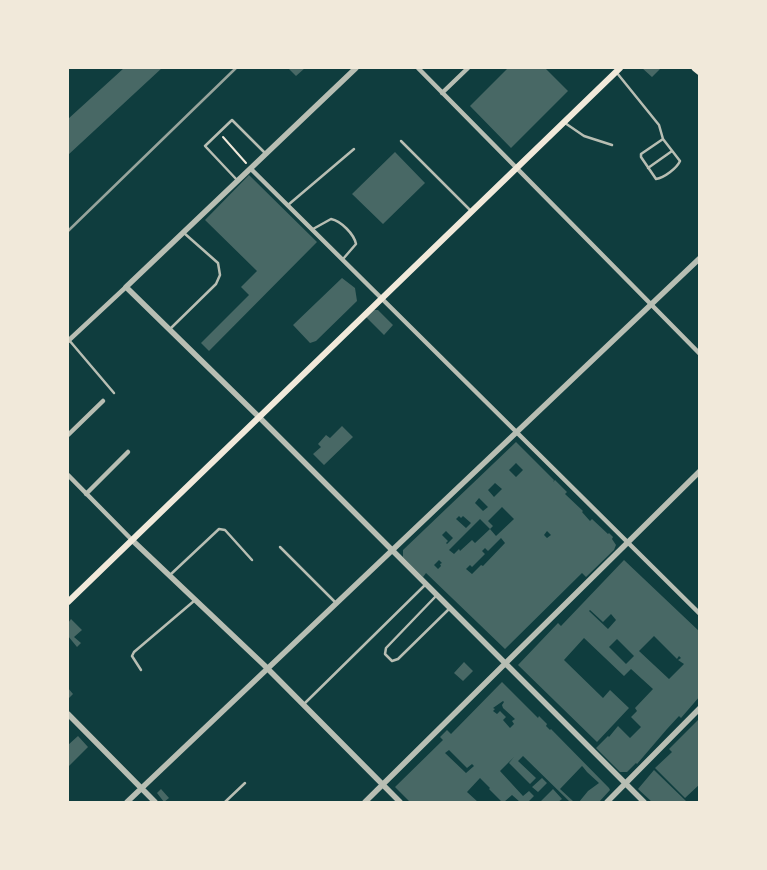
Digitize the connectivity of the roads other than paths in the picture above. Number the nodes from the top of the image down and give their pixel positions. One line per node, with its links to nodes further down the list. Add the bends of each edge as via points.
1 (356, 68): 14 (street)
2 (418, 68): 7 (street)
3 (468, 68): 7 (street)
4 (695, 68): 6 (main road)
5 (618, 70): 8 (main road); 9 (lane, via 659,124)
6 (700, 72)
7 (442, 93): 17 (street)
8 (563, 122): 11 (lane, via 584,136); 17 (main road)
9 (663, 139): 13 (lane); 15 (lane, via 641,154)
10 (401, 142): 20 (lane)
11 (612, 145)
12 (354, 148): 19 (lane)
13 (672, 151): 15 (lane); 15 (lane, via 680,163 661,178 656,179)
14 (266, 154): 16 (street); 18 (lane, via 232,120 219,132 205,146)
15 (648, 168)
16 (251, 169): 18 (street); 19 (street)
17 (516, 169): 20 (main road); 27 (street)
18 (238, 181): 22 (street)
19 (288, 205): 21 (street)
20 (471, 212): 26 (main road)
21 (313, 229): 24 (street); 24 (lane, via 331,219 337,220 355,238 356,244)
22 (184, 233): 25 (street); 28 (lane, via 218,263 220,275 216,284)
23 (700, 258): 27 (street)
24 (342, 259): 26 (street)
25 (126, 287): 28 (street); 29 (street)
26 (382, 298): 33 (main road); 34 (street)
27 (651, 305): 30 (street); 34 (street)
28 (170, 330): 33 (street)
29 (68, 341): 31 (lane)
30 (700, 354)
31 (114, 393)
32 (102, 401): 35 (street)
33 (259, 417): 40 (main road); 43 (street)
34 (517, 432): 41 (street); 43 (street)
35 (68, 435)
36 (128, 452): 39 (street)
37 (700, 471): 41 (street)
38 (68, 475): 39 (street)
39 (86, 494): 40 (street)
40 (132, 540): 45 (street); 49 (main road)
41 (628, 542): 52 (street); 53 (street)
42 (280, 548): 50 (lane)
43 (393, 551): 46 (street); 50 (street)
44 (252, 560): 45 (lane, via 224,530 219,529)
45 (170, 576): 48 (street)
46 (426, 584): 47 (street); 56 (lane)
47 (437, 595): 51 (street); 51 (lane, via 386,648 388,658 392,661 398,659)
48 (195, 600): 54 (lane, via 134,652 133,660); 55 (street)
49 (68, 602)
50 (337, 604): 55 (street)
51 (450, 608): 53 (street)
52 (700, 614)
53 (505, 663): 60 (street); 61 (street)
54 (141, 670)
55 (268, 670): 56 (street); 62 (street)
56 (303, 704): 61 (street)
57 (700, 708): 60 (street)
58 (68, 714): 62 (street)
59 (245, 783): 65 (lane)
60 (625, 784): 68 (street); 69 (street)
61 (383, 785): 66 (street); 67 (street)
62 (142, 789): 63 (street); 64 (street)
63 (127, 802)
64 (155, 802)
65 (225, 802)
66 (364, 802)
67 (400, 802)
68 (607, 802)
69 (644, 802)

